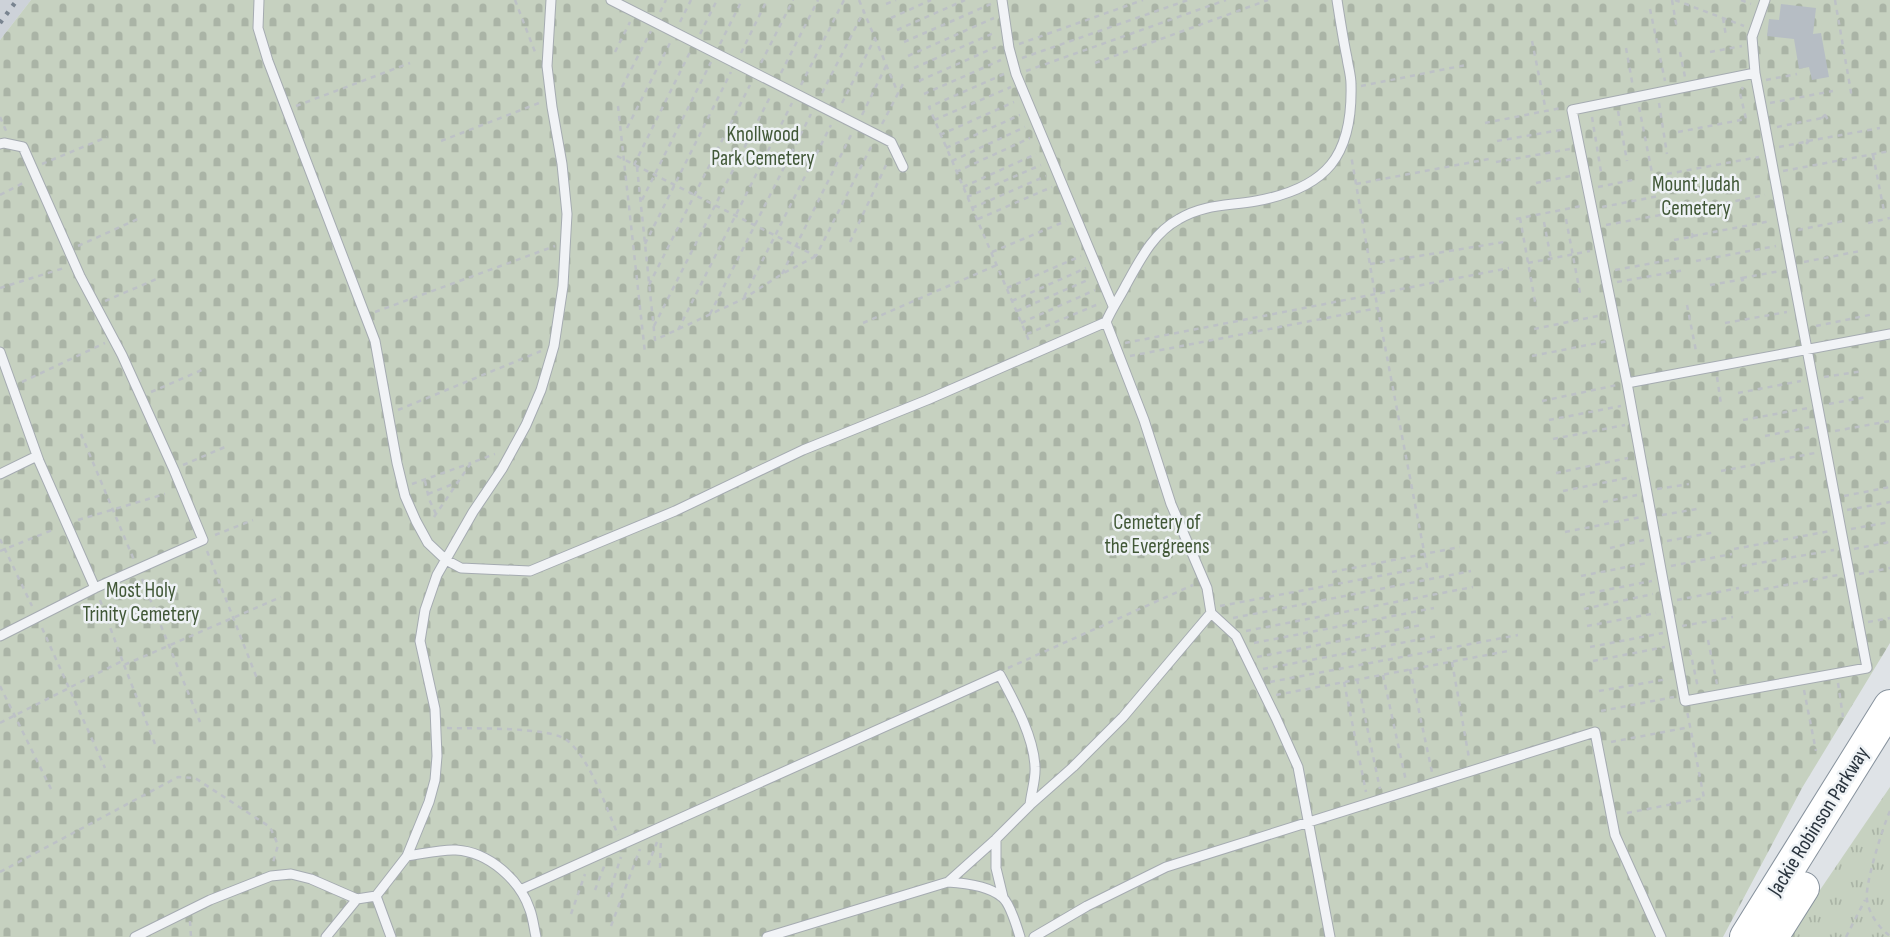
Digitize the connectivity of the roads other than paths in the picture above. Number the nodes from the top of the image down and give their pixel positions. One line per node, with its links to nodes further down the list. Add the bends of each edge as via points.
1 (259, 0): 18 (lane, via 258,28 268,61 375,341 403,488 415,521)
2 (551, 0): 18 (lane, via 547,66 567,214 554,346 526,425)
3 (611, 0): 9 (lane, via 891,142)
4 (1337, 0): 10 (lane, via 1351,88 1342,150 1324,174 1297,190 1210,206 1178,219 1138,261)
5 (998, 1): 10 (lane, via 1012,73 1032,110)
6 (1760, 3): 7 (lane, via 1752,37)
7 (1753, 76): 13 (lane); 15 (lane, via 1572,110)
8 (0, 144): 19 (lane, via 23,147 203,540)
9 (903, 167)
10 (1113, 306): 11 (lane)
11 (1106, 322): 18 (lane, via 530,571 461,568); 20 (lane, via 1171,504 1207,588)
12 (1890, 334): 13 (lane)
13 (1806, 351): 15 (lane); 15 (lane, via 1867,668 1719,695 1685,698)
14 (0, 352): 16 (lane)
15 (1627, 383)
16 (37, 456): 17 (lane); 19 (lane)
17 (0, 474)
18 (446, 560): 27 (lane, via 425,610 420,640 435,709 435,780)
19 (95, 588): 21 (lane)
20 (1211, 610): 24 (lane, via 1124,717); 25 (lane, via 1240,646 1298,767)
21 (0, 636)
22 (1890, 706): 42 (highway, Jackie Robinson Parkway)
23 (1890, 742): 43 (highway, Jackie Robinson Parkway)
24 (1030, 804): 26 (lane); 29 (lane, via 1035,767 1016,705 1000,675)
25 (1308, 823): 39 (lane, via 1166,867); 40 (lane); 41 (lane, via 1595,732 1615,835)
26 (996, 839): 28 (lane); 31 (lane)
27 (407, 856): 29 (lane, via 456,850 480,856 501,868); 30 (lane)
28 (948, 882): 31 (lane, via 975,884); 37 (lane)
29 (520, 890): 36 (lane)
30 (376, 896): 32 (lane); 35 (lane)
31 (1003, 897): 38 (lane)
32 (357, 899): 33 (lane, via 311,879 271,876); 34 (lane)
33 (135, 937)
34 (326, 937)
35 (391, 937)
36 (536, 937)
37 (767, 937)
38 (1020, 937)
39 (1034, 937)
40 (1330, 937)
41 (1661, 937)
42 (1746, 937)
43 (1772, 937)

